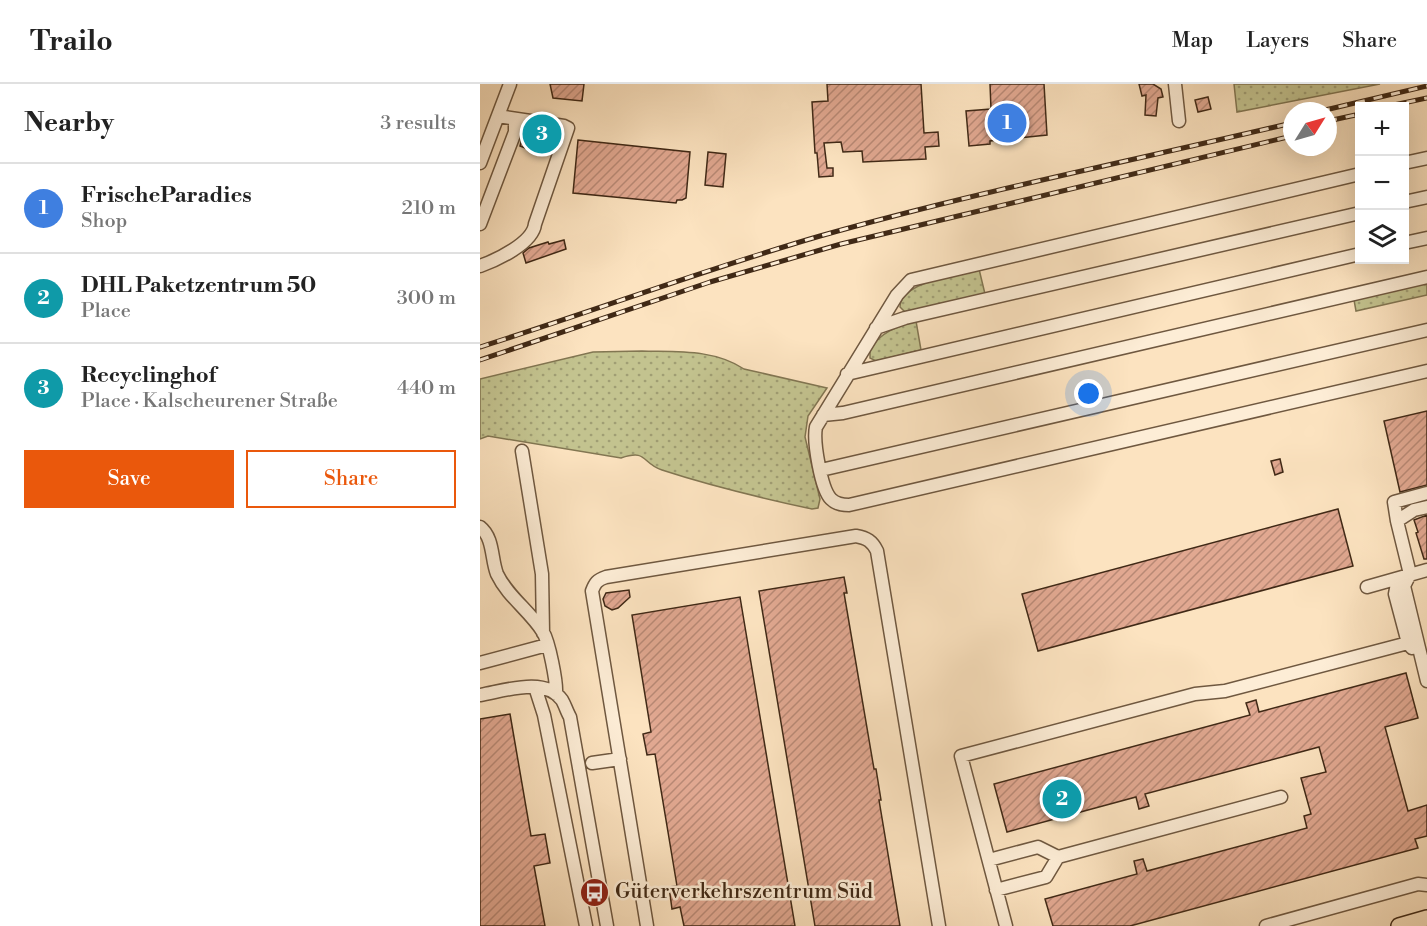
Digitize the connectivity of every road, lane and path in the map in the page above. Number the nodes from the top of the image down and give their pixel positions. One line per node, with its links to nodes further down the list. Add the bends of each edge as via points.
1 (510, 84): 3 (street)
2 (1175, 84): 5 (street)
3 (498, 116): 4 (street); 8 (street)
4 (515, 119): 13 (street, via 515,132); 17 (street, via 568,128 534,232 527,240)
5 (1179, 121)
6 (1427, 158): 7 (street)
7 (1409, 162)
8 (480, 163)
9 (1355, 175): 19 (street, via 918,277 901,288)
10 (1427, 197): 11 (street)
11 (1409, 201)
12 (1355, 214): 19 (street, via 905,318)
13 (480, 224)
14 (1427, 238): 15 (street)
15 (1409, 242)
16 (1355, 255): 22 (street)
17 (480, 266)
18 (1427, 277): 23 (street)
19 (875, 329): 22 (street)
20 (1427, 330): 25 (street)
21 (1427, 371): 25 (street, via 849,505 832,500)
22 (847, 374): 23 (street)
23 (823, 415): 25 (street, via 815,432)
24 (522, 451): 33 (street, via 542,574)
25 (821, 470)
26 (1427, 493): 28 (street, via 1394,502)
27 (1427, 507): 28 (street)
28 (1397, 521): 31 (street)
29 (480, 527): 33 (street, via 488,537 497,573)
30 (1427, 570): 31 (street)
31 (1410, 574): 32 (street); 34 (street, via 1397,584 1395,594); 35 (street, via 1404,586)
32 (1367, 587)
33 (545, 639): 36 (street); 39 (street)
34 (1408, 644): 35 (street); 45 (street, via 1225,691 1195,694 961,756)
35 (1424, 658): 37 (street)
36 (480, 663)
37 (1427, 681)
38 (535, 687): 39 (street); 40 (street); 49 (street)
39 (556, 694): 50 (street, via 570,717)
40 (480, 695)
41 (620, 759): 42 (street); 51 (street); 52 (street, via 592,591 598,580 856,536 865,538 877,551)
42 (592, 763)
43 (1281, 796): 44 (street)
44 (1058, 857): 45 (street, via 1038,847); 47 (street, via 1046,877)
45 (989, 860): 47 (street)
46 (1427, 885): 54 (street, via 1418,884)
47 (996, 890): 53 (street)
48 (1427, 918): 55 (main road)
49 (586, 926)
50 (606, 926)
51 (647, 926)
52 (939, 926)
53 (1006, 926)
54 (1266, 926)
55 (1400, 926)

